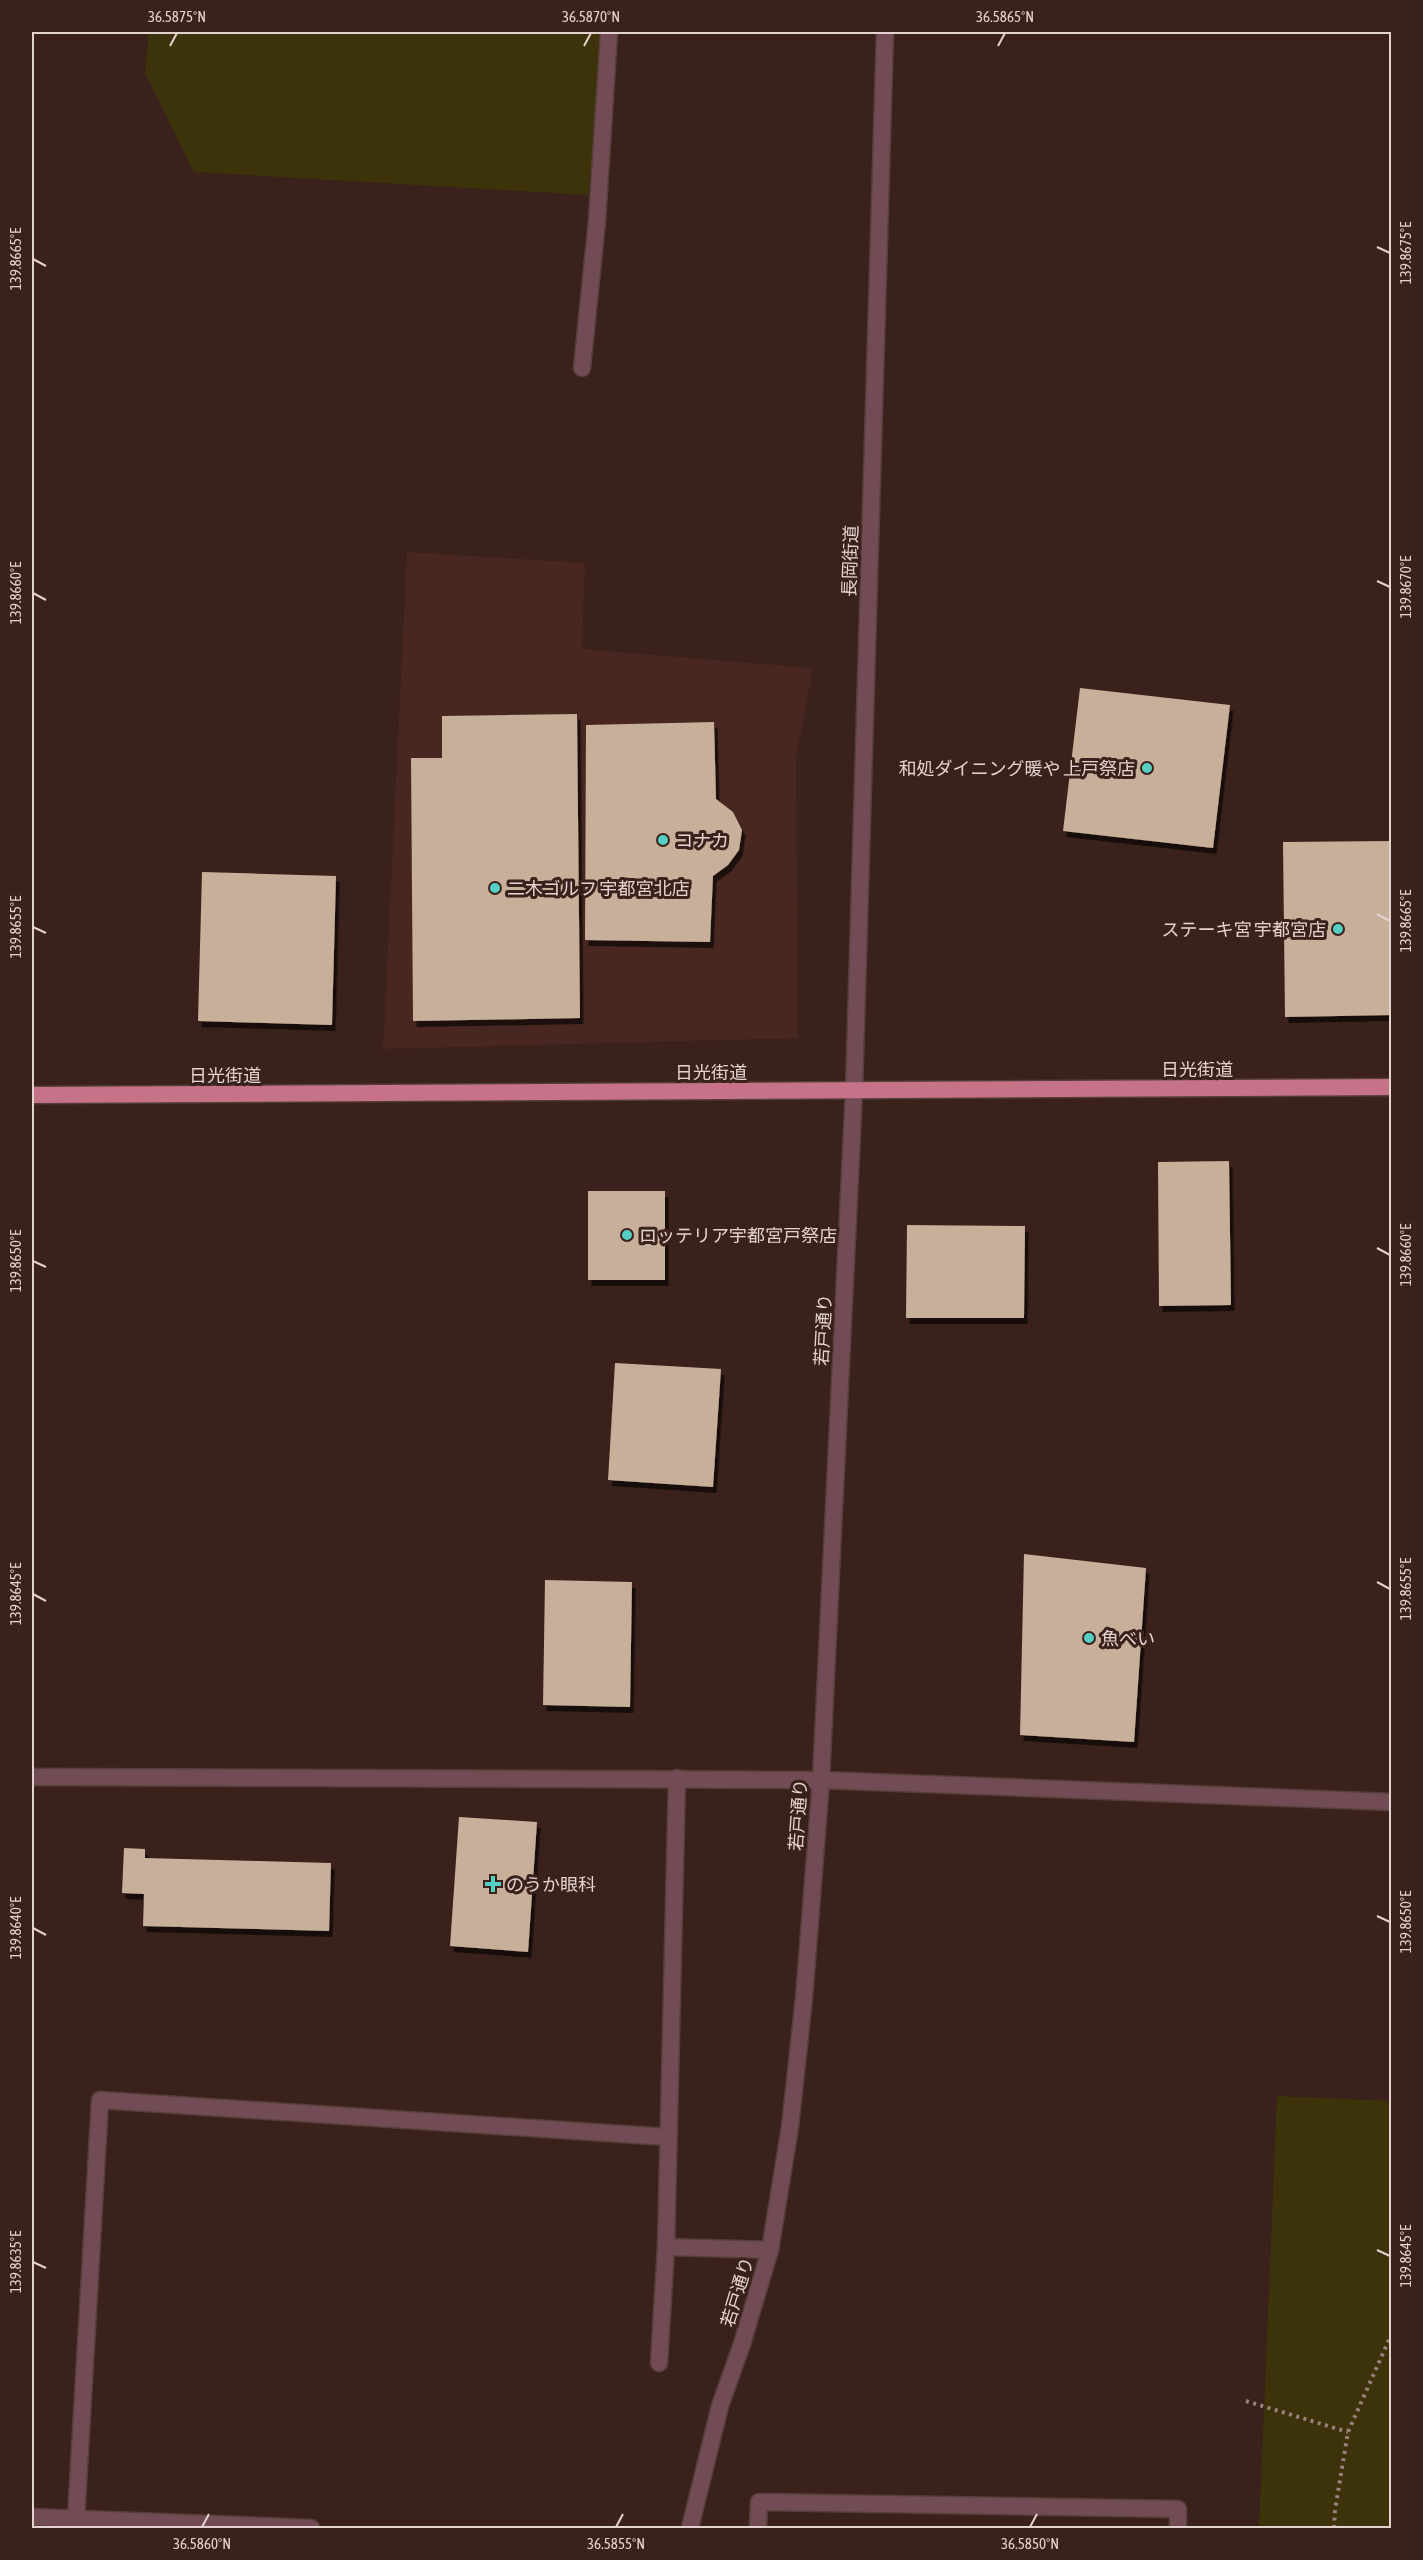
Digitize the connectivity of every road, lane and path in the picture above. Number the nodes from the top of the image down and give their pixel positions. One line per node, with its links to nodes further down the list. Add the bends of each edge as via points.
1 (609, 32): 3 (street, via 597,220)
2 (885, 32): 5 (street, 長岡街道)
3 (582, 368)
4 (1392, 1087): 5 (highway, 日光街道)
5 (854, 1091): 6 (highway, 日光街道); 9 (street, 若戸通り)
6 (32, 1095)
7 (32, 1777): 8 (street)
8 (677, 1778): 9 (street); 11 (street)
9 (821, 1780): 10 (street); 13 (street, 若戸通り, via 792,2116)
10 (1392, 1802)
11 (668, 2136): 12 (street); 19 (street, via 100,2100)
12 (666, 2247): 13 (street); 15 (street)
13 (770, 2250): 21 (street, 若戸通り, via 720,2406)
14 (1392, 2333): 17 (path)
15 (659, 2363)
16 (1246, 2401): 17 (path)
17 (1348, 2432): 24 (path)
18 (32, 2517): 19 (street)
19 (76, 2519): 20 (street)
20 (311, 2529)
21 (690, 2529)
22 (758, 2529): 23 (street, via 759,2502 1179,2510)
23 (1178, 2529)
24 (1335, 2529)

